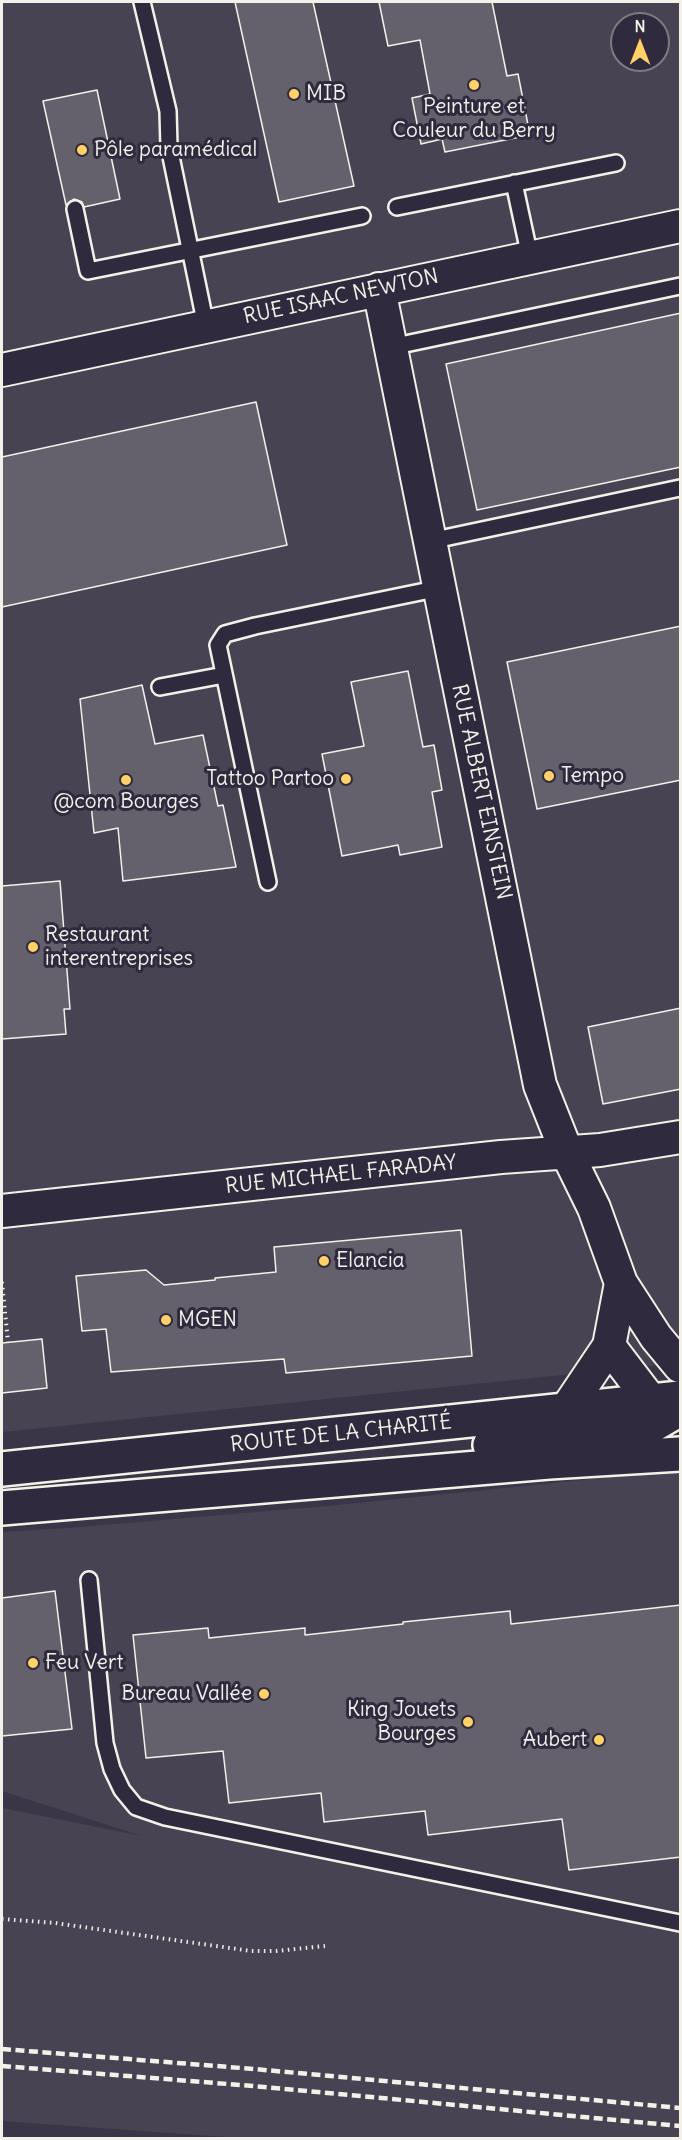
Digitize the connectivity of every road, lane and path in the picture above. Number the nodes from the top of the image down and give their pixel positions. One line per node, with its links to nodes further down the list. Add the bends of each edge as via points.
1 (142, 2): 8 (lane, via 168,111 169,147)
2 (616, 163): 3 (lane)
3 (514, 183): 4 (lane); 9 (lane)
4 (397, 207)
5 (75, 209): 8 (lane, via 88,271)
6 (362, 216): 8 (lane)
7 (681, 226): 9 (street, RUE ISAAC NEWTON)
8 (191, 252): 12 (lane)
9 (530, 257): 11 (street, RUE ISAAC NEWTON)
10 (681, 286): 13 (lane)
11 (379, 289): 12 (street, RUE ISAAC NEWTON); 13 (street, RUE ALBERT EINSTEIN)
12 (206, 326): 14 (street, RUE ISAAC NEWTON)
13 (391, 347): 16 (street, RUE ALBERT EINSTEIN)
14 (2, 370)
15 (681, 488): 16 (lane)
16 (430, 541): 17 (street, RUE ALBERT EINSTEIN)
17 (440, 588): 18 (lane, via 225,634 218,645); 22 (street, RUE ALBERT EINSTEIN, via 540,1085)
18 (224, 675): 19 (lane); 20 (lane)
19 (160, 687)
20 (268, 882)
21 (681, 1137): 22 (street, RUE MICHAEL FARADAY)
22 (567, 1153): 23 (street, RUE MICHAEL FARADAY); 25 (street, RUE ALBERT EINSTEIN, via 594,1208)
23 (2, 1211)
24 (2, 1282): 26 (path)
25 (621, 1283): 27 (street); 28 (street, RUE ALBERT EINSTEIN, via 656,1337)
26 (8, 1342)
27 (609, 1346): 29 (street); 30 (street)
28 (681, 1366)
29 (673, 1408): 30 (main road, ROUTE DE LA CHARITÉ); 33 (main road, via 651,1426 195,1479)
30 (566, 1410): 32 (main road, ROUTE DE LA CHARITÉ)
31 (679, 1455): 33 (main road, ROUTE DE LA CHARITÉ)
32 (2, 1469)
33 (182, 1493): 34 (main road, ROUTE DE LA CHARITÉ)
34 (2, 1508)
35 (89, 1580): 37 (lane, via 105,1743 122,1790 136,1807 165,1817)
36 (2, 1919): 38 (path, via 251,1951)
37 (681, 1923)
38 (325, 1946)

